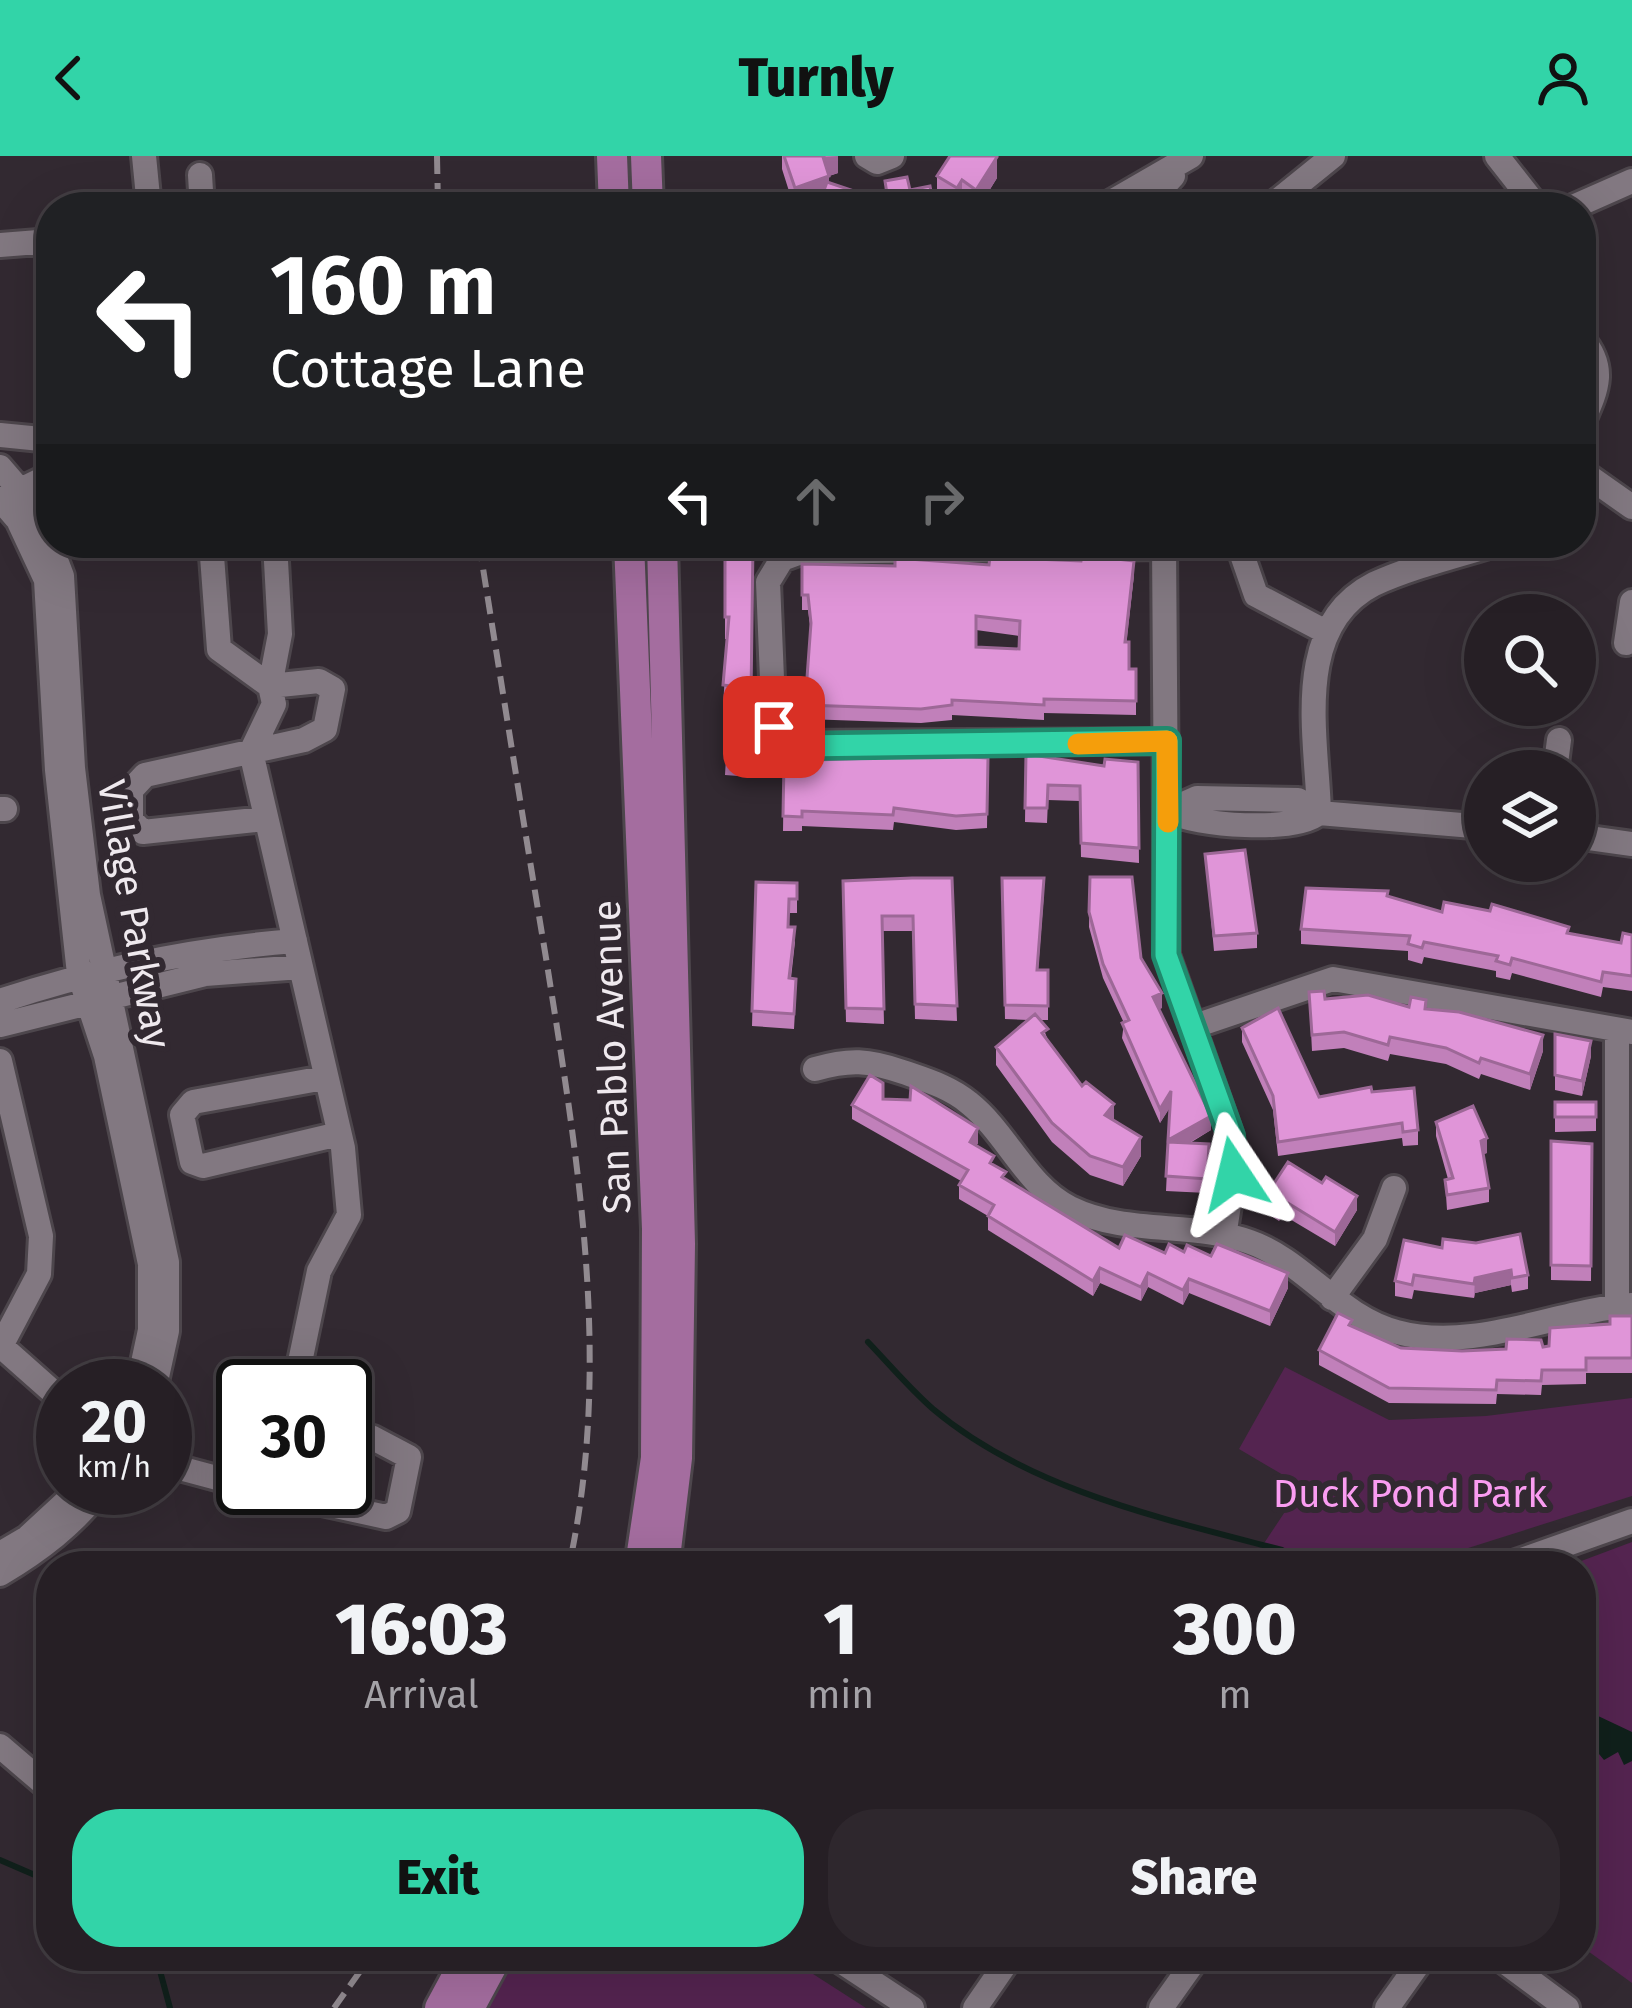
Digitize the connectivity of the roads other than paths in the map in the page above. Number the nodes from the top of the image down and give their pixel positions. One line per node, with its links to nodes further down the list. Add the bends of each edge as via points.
1 (144, 156): 11 (street)
2 (612, 156): 13 (main road)
3 (646, 156): 14 (main road)
4 (867, 156): 5 (street)
5 (892, 156)
6 (1191, 156): 15 (street); 16 (street)
7 (1334, 156): 17 (street)
8 (1497, 156): 18 (street)
9 (200, 175): 12 (street)
10 (1632, 182): 19 (street)
11 (148, 192)
12 (201, 192)
13 (613, 192)
14 (647, 192)
15 (1129, 192)
16 (1158, 192)
17 (1289, 192)
18 (1525, 192)
19 (1596, 197)
20 (36, 242): 21 (street)
21 (0, 245)
22 (0, 435): 23 (street)
23 (36, 439)
24 (0, 467): 26 (street, Village Parkway)
25 (1596, 488): 27 (street)
26 (21, 503): 28 (street, Village Parkway); 29 (street, Village Parkway)
27 (1632, 507)
28 (36, 530)
29 (36, 549)
30 (39, 558): 58 (street, Village Parkway)
31 (52, 558): 41 (street, Village Parkway)
32 (65, 558): 41 (street)
33 (212, 558): 45 (street, via 219,649)
34 (275, 558): 45 (street, via 280,634)
35 (630, 558): 83 (main road, San Pablo Avenue, via 657,1229 656,1458)
36 (662, 558): 84 (main road, San Pablo Avenue, via 680,1244 677,1458)
37 (785, 558): 47 (street, via 768,582 774,727 789,743)
38 (1164, 558): 47 (street)
39 (1243, 558): 43 (street, via 1256,595)
40 (1454, 558): 43 (street, via 1374,585)
41 (62, 576): 59 (street, Village Parkway, via 73,768)
42 (1632, 602): 44 (street)
43 (1326, 632): 51 (street, via 1315,678)
44 (1625, 643)
45 (270, 686): 49 (street, via 274,704); 49 (street, via 320,681 333,689 326,729)
46 (1559, 740): 48 (street)
47 (1167, 741): 50 (street)
48 (1558, 750)
49 (251, 752): 52 (street); 52 (street, via 145,775 131,790 131,820 143,832)
50 (1168, 811): 51 (street, via 1198,822 1258,823 1304,823); 62 (street, via 1166,955)
51 (1319, 813): 53 (street)
52 (264, 819): 56 (street)
53 (1464, 825)
54 (1596, 839): 55 (street)
55 (1632, 844)
56 (295, 941): 57 (street); 59 (street, via 204,950)
57 (301, 968): 59 (street); 66 (street)
58 (79, 974): 59 (street); 60 (street)
59 (102, 990): 61 (street); 74 (street, Village Parkway, via 106,1056 150,1264); 75 (street, Village Parkway, via 167,1262)
60 (0, 1001)
61 (0, 1025)
62 (1192, 1027): 63 (street, via 1333,979); 70 (street, via 1231,1136)
63 (1625, 1031): 72 (street)
64 (0, 1061): 68 (street)
65 (815, 1069): 70 (street, via 855,1058 948,1089 1072,1209 1135,1227)
66 (324, 1078): 67 (street); 67 (street, via 194,1102 182,1115 192,1162)
67 (339, 1134): 76 (street, via 349,1215 319,1271)
68 (8, 1141): 73 (street, via 41,1236 39,1274)
69 (1394, 1188): 71 (street, via 1375,1239)
70 (1224, 1236): 71 (street, via 1264,1249)
71 (1332, 1298): 72 (street, via 1366,1320 1419,1337)
72 (1625, 1306)
73 (0, 1346): 77 (street)
74 (144, 1359)
75 (161, 1359)
76 (301, 1359)
77 (36, 1377)
78 (372, 1438): 79 (street, via 409,1457 410,1472 398,1510)
79 (372, 1513)
80 (52, 1515): 86 (street)
81 (76, 1515): 87 (street)
82 (1632, 1522): 85 (street)
83 (642, 1551)
84 (666, 1551)
85 (1548, 1551)
86 (0, 1554)
87 (0, 1574)
88 (0, 1747): 89 (street)
89 (36, 1777)
90 (460, 1971): 97 (main road)
91 (489, 1971): 98 (main road)
92 (856, 1971): 99 (street)
93 (1001, 1971): 100 (street)
94 (1187, 1971): 101 (street)
95 (1414, 1971): 102 (street)
96 (1517, 1971): 103 (street)
97 (440, 2008)
98 (469, 2008)
99 (912, 2008)
100 (975, 2008)
101 (1160, 2008)
102 (1388, 2008)
103 (1567, 2008)

